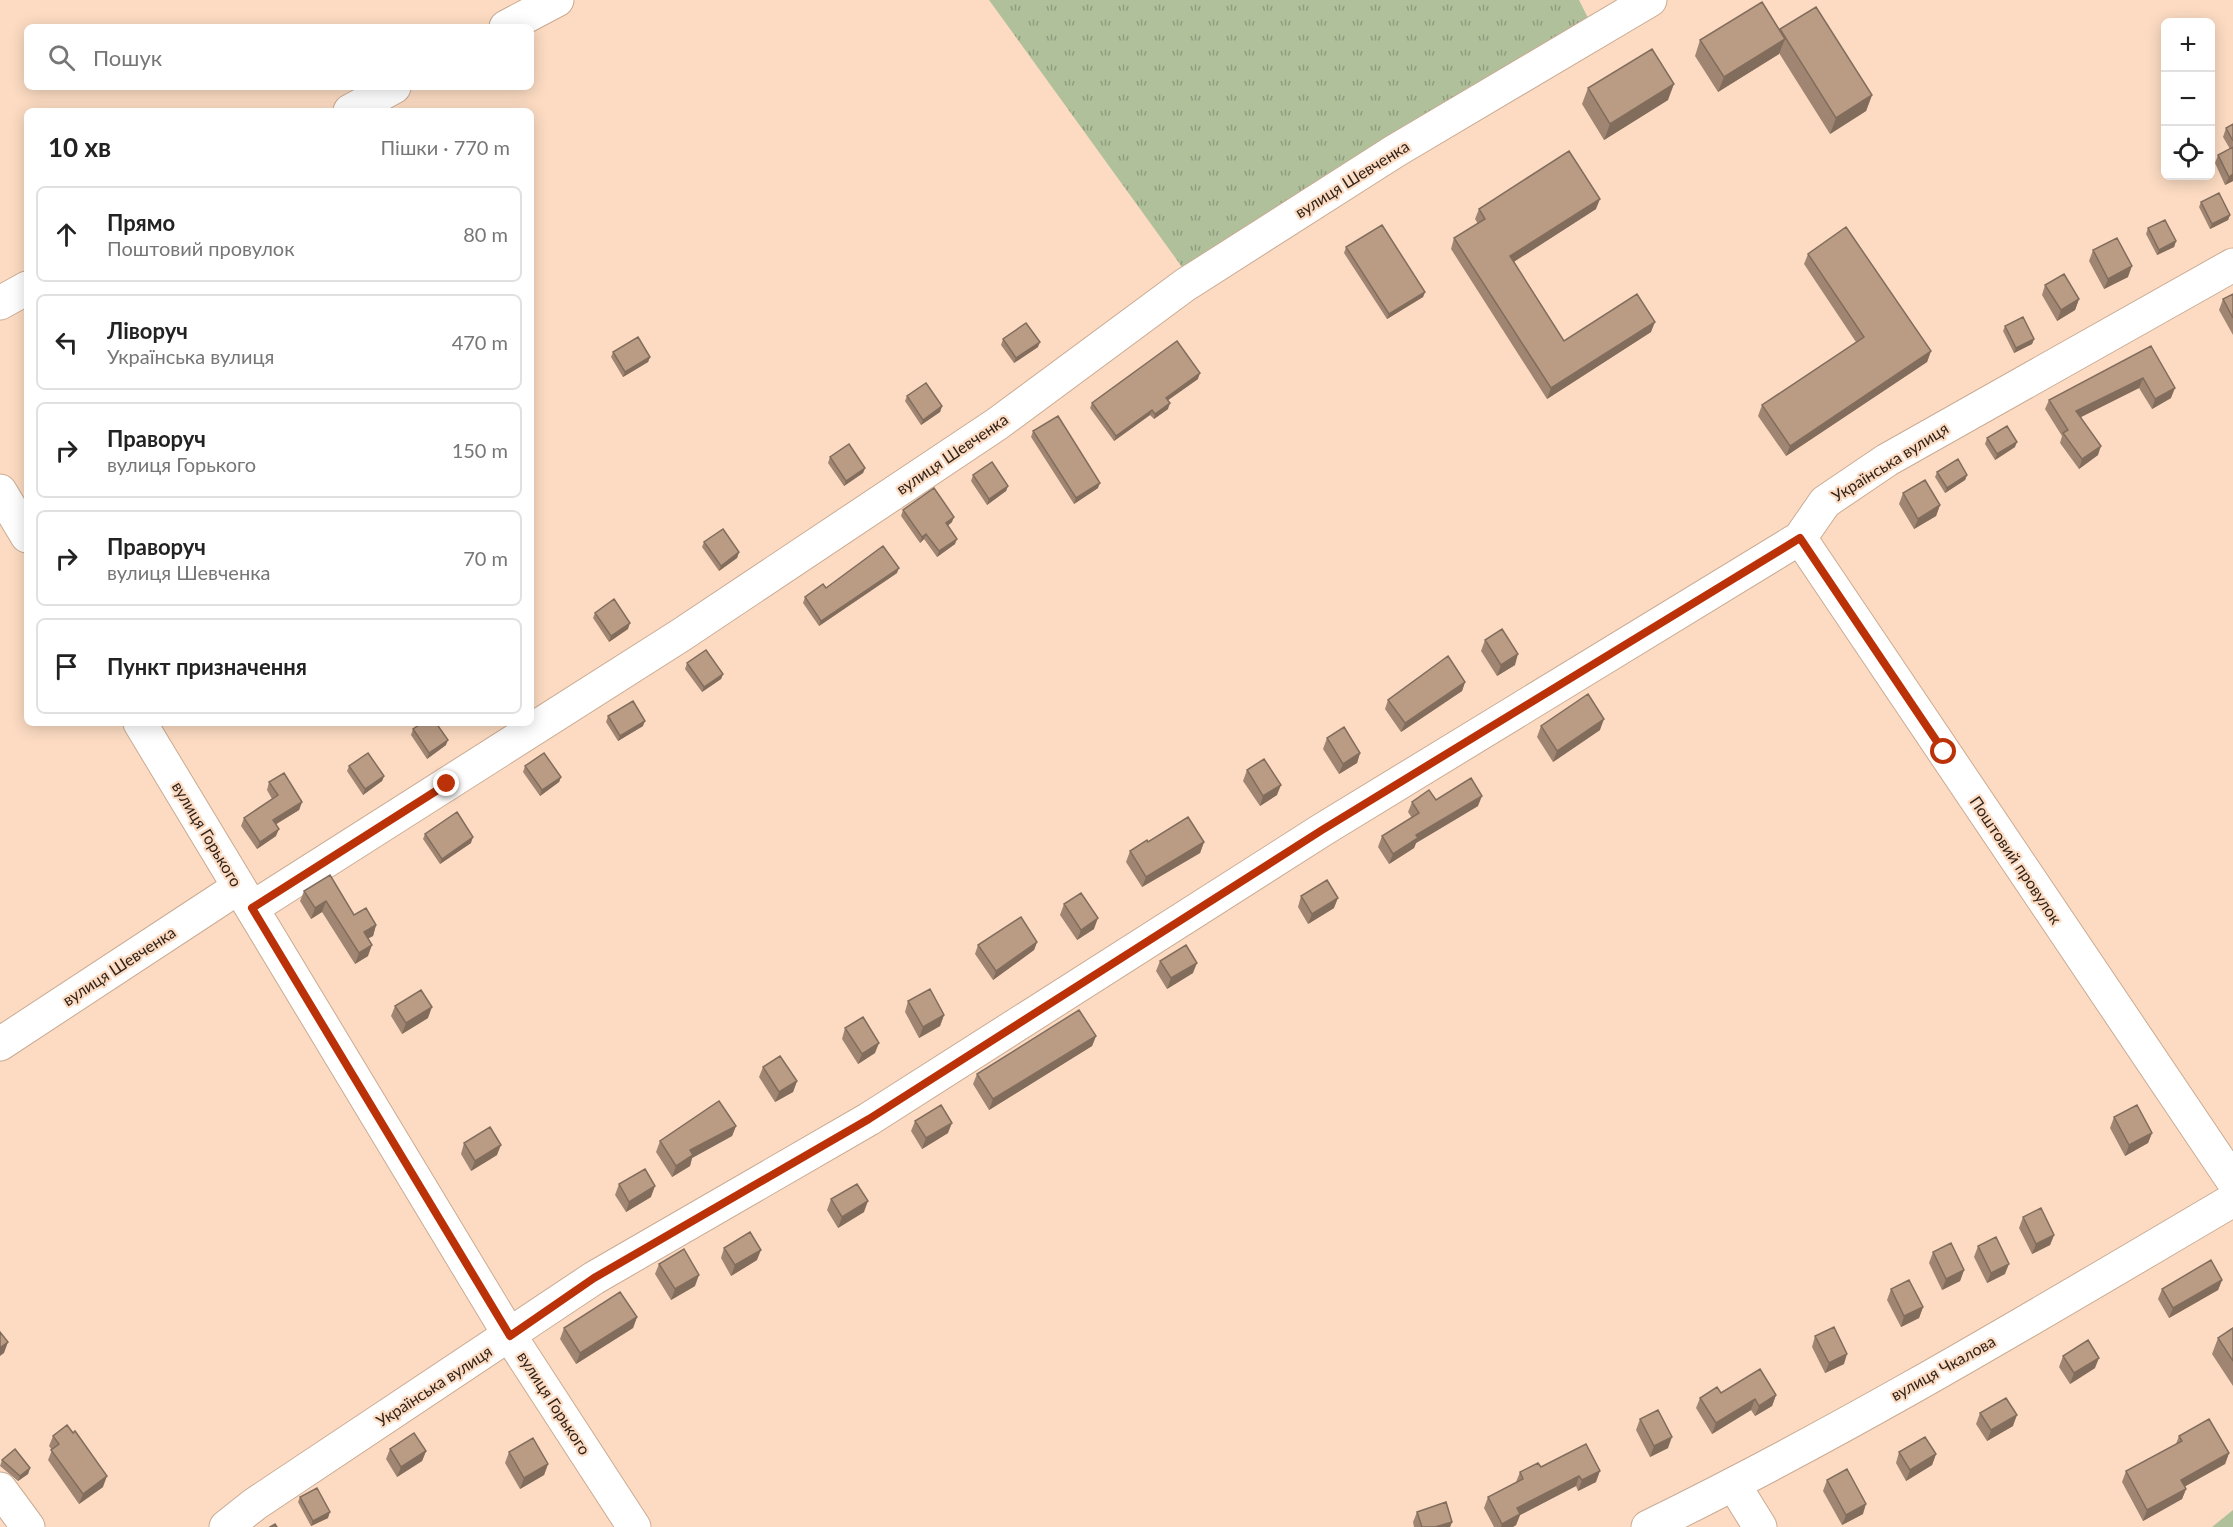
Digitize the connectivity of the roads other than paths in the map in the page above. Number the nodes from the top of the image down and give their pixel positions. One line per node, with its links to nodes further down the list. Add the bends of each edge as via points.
1 (557, 0): 3 (street)
2 (1650, 0): 12 (street, вулиця Шевченка, via 1395,151 1185,285 997,424 681,635)
3 (512, 24)
4 (388, 90): 5 (street)
5 (356, 108)
6 (2233, 265): 11 (street, Українська вулиця, via 1887,460 1825,502)
7 (24, 290): 8 (street)
8 (0, 303)
9 (0, 491): 10 (street)
10 (24, 531)
11 (1800, 538): 17 (street, Поштовий провулок); 19 (street, Українська вулиця, via 1322,830 869,1119 594,1278)
12 (534, 723)
13 (142, 726): 15 (street, вулиця Горького)
14 (530, 726): 15 (street, вулиця Шевченка)
15 (245, 897): 16 (street, вулиця Шевченка); 19 (street, вулиця Горького)
16 (0, 1044)
17 (2233, 1181)
18 (2233, 1200): 20 (street, вулиця Чкалова)
19 (510, 1336): 23 (street, Українська вулиця); 24 (street, вулиця Горького)
20 (1734, 1485): 25 (street, вулиця Чкалова); 26 (street)
21 (0, 1489): 22 (street)
22 (28, 1527)
23 (226, 1527)
24 (634, 1527)
25 (1648, 1527)
26 (1760, 1527)

